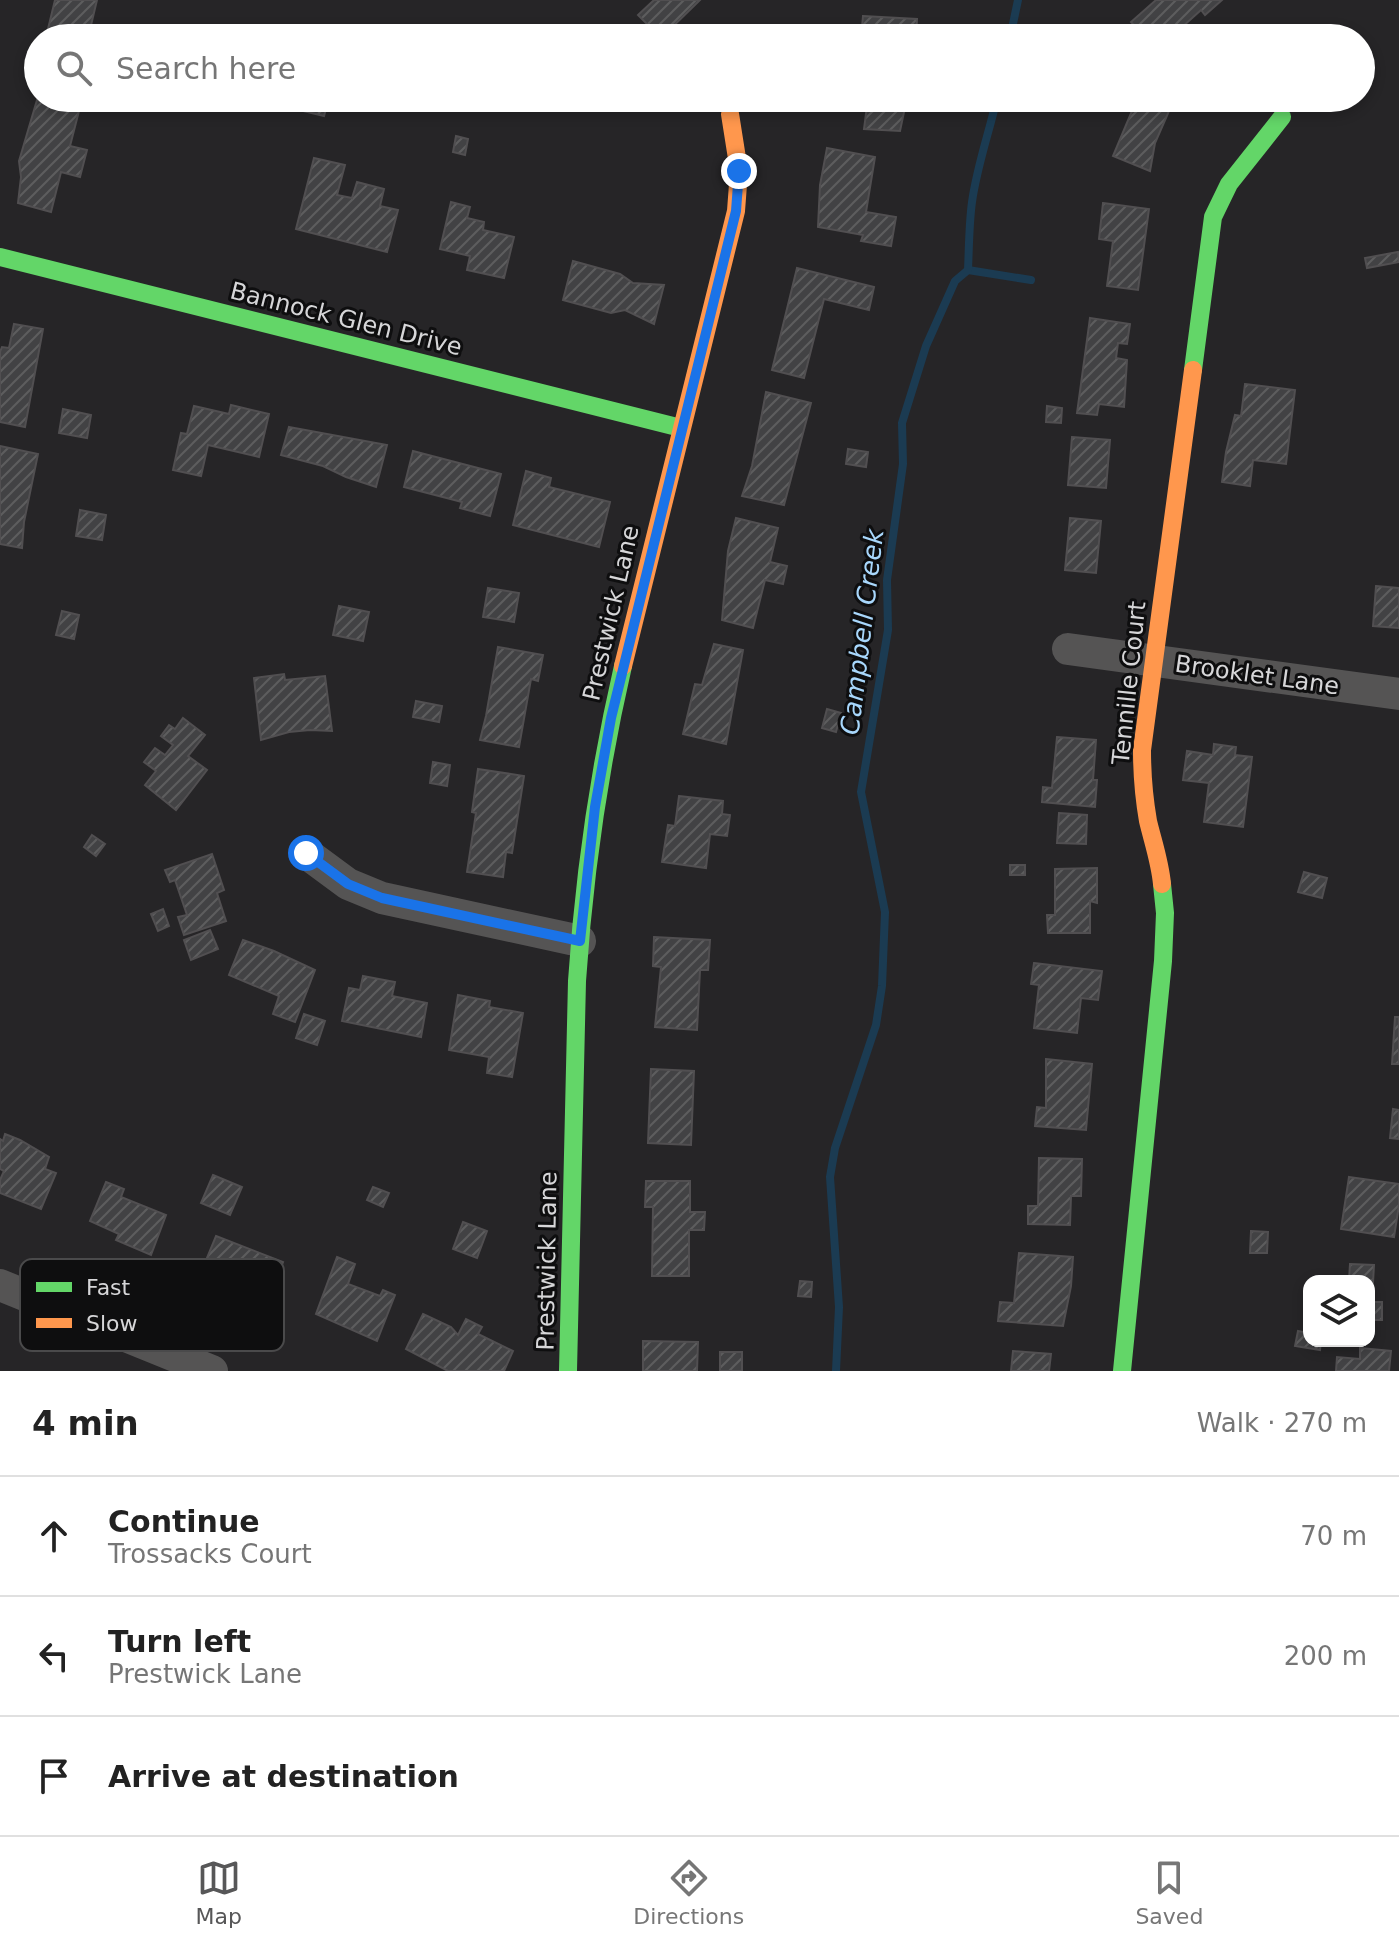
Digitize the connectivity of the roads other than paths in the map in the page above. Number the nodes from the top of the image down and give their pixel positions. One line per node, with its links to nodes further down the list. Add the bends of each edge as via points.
1 (730, 114): 4 (street, Prestwick Lane, via 739,171 736,211)
2 (1282, 117): 6 (street, Tennille Court, via 1229,184 1213,217)
3 (0, 257): 4 (street, Bannock Glen Drive)
4 (681, 428): 9 (street, Prestwick Lane, via 611,718)
5 (1068, 649): 6 (street, Brooklet Lane)
6 (1154, 661): 7 (street, Brooklet Lane); 15 (street, Tennille Court, via 1142,773 1165,913)
7 (1399, 694)
8 (306, 853): 9 (street, via 348,884 382,898)
9 (580, 941): 14 (street, Prestwick Lane)
10 (0, 1285): 11 (street)
11 (20, 1293)
12 (163, 1351): 13 (street)
13 (212, 1371)
14 (568, 1371)
15 (1122, 1371)

